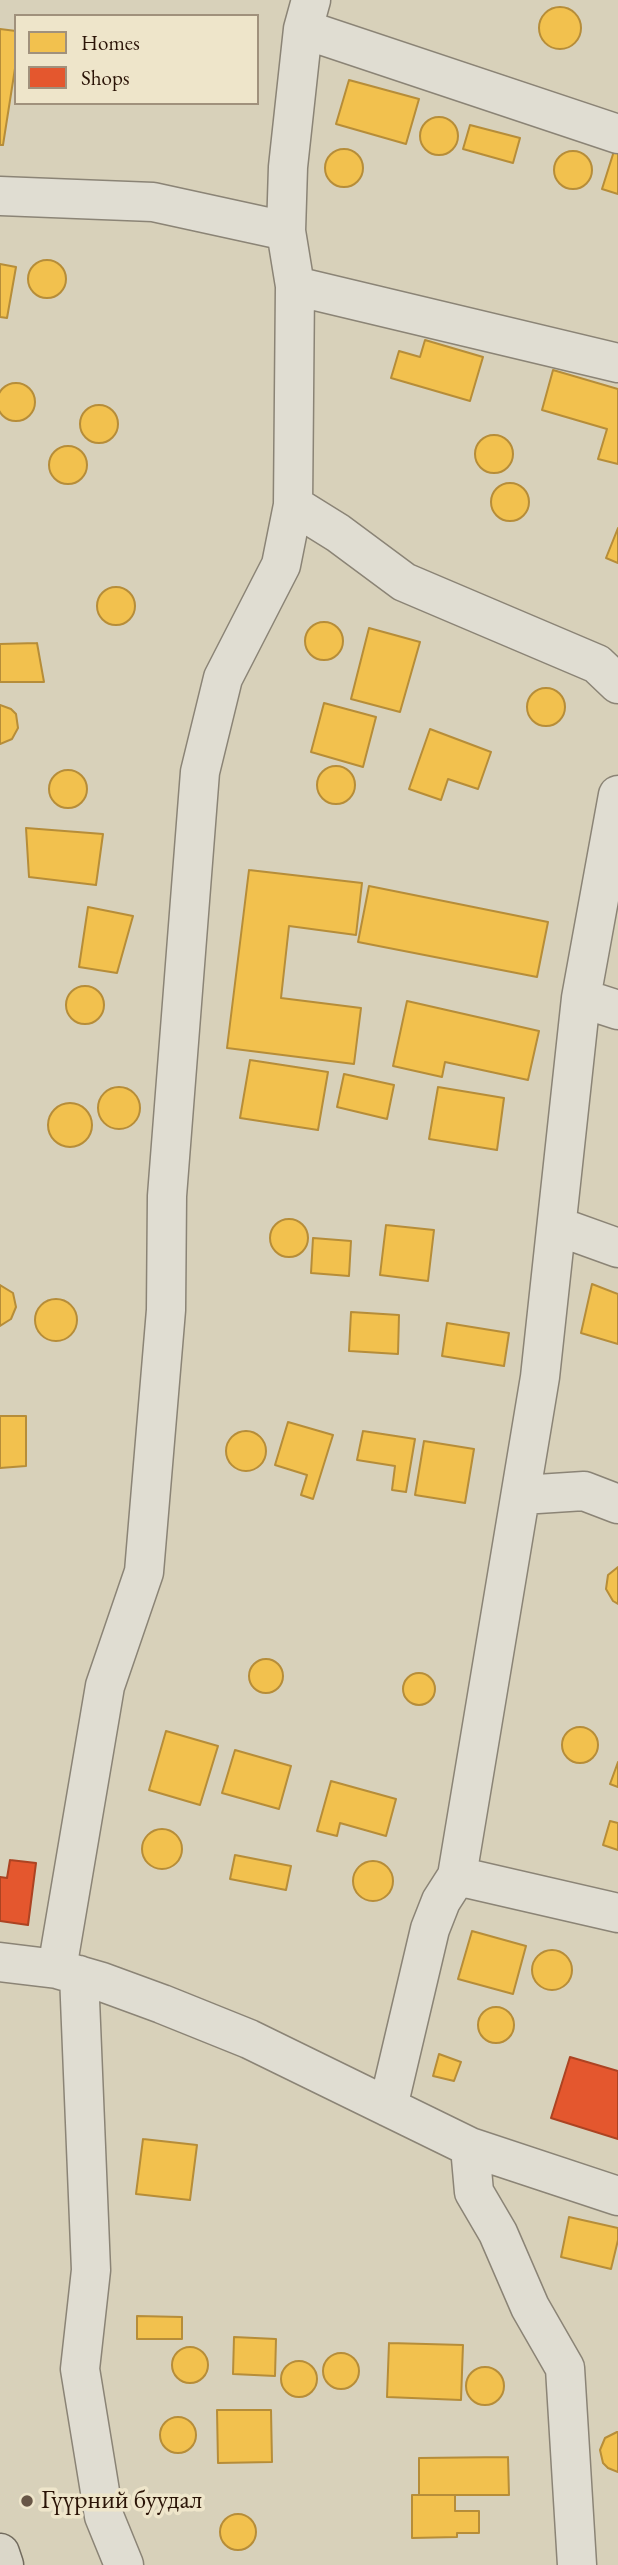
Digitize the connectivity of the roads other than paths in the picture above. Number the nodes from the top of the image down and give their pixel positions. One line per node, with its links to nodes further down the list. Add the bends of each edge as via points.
1 (307, 14): 2 (street); 4 (street, via 288,167)
2 (618, 134)
3 (0, 196): 4 (street, via 153,202)
4 (286, 231): 5 (street)
5 (295, 286): 6 (street); 7 (street)
6 (618, 363)
7 (293, 505): 8 (street, via 404,582 597,664); 19 (street, via 281,565 223,678 201,772 167,1196 166,1310 145,1572 105,1686)
8 (618, 684)
9 (618, 795): 10 (street)
10 (581, 998): 11 (street); 12 (street)
11 (618, 1010)
12 (557, 1226): 13 (street); 14 (street)
13 (618, 1248)
14 (522, 1495): 15 (street, via 584,1491); 16 (street)
15 (618, 1504)
16 (457, 1876): 17 (street); 20 (street, via 430,1929)
17 (618, 1913)
18 (0, 1962): 19 (street)
19 (68, 1972): 20 (street, via 249,2039); 25 (street, via 91,2270 80,2368 104,2516)
20 (388, 2107): 21 (street)
21 (470, 2147): 22 (street); 26 (street, via 474,2192 565,2368)
22 (618, 2196)
23 (0, 2553): 24 (main road)
24 (4, 2565)
25 (124, 2565)
26 (577, 2565)

